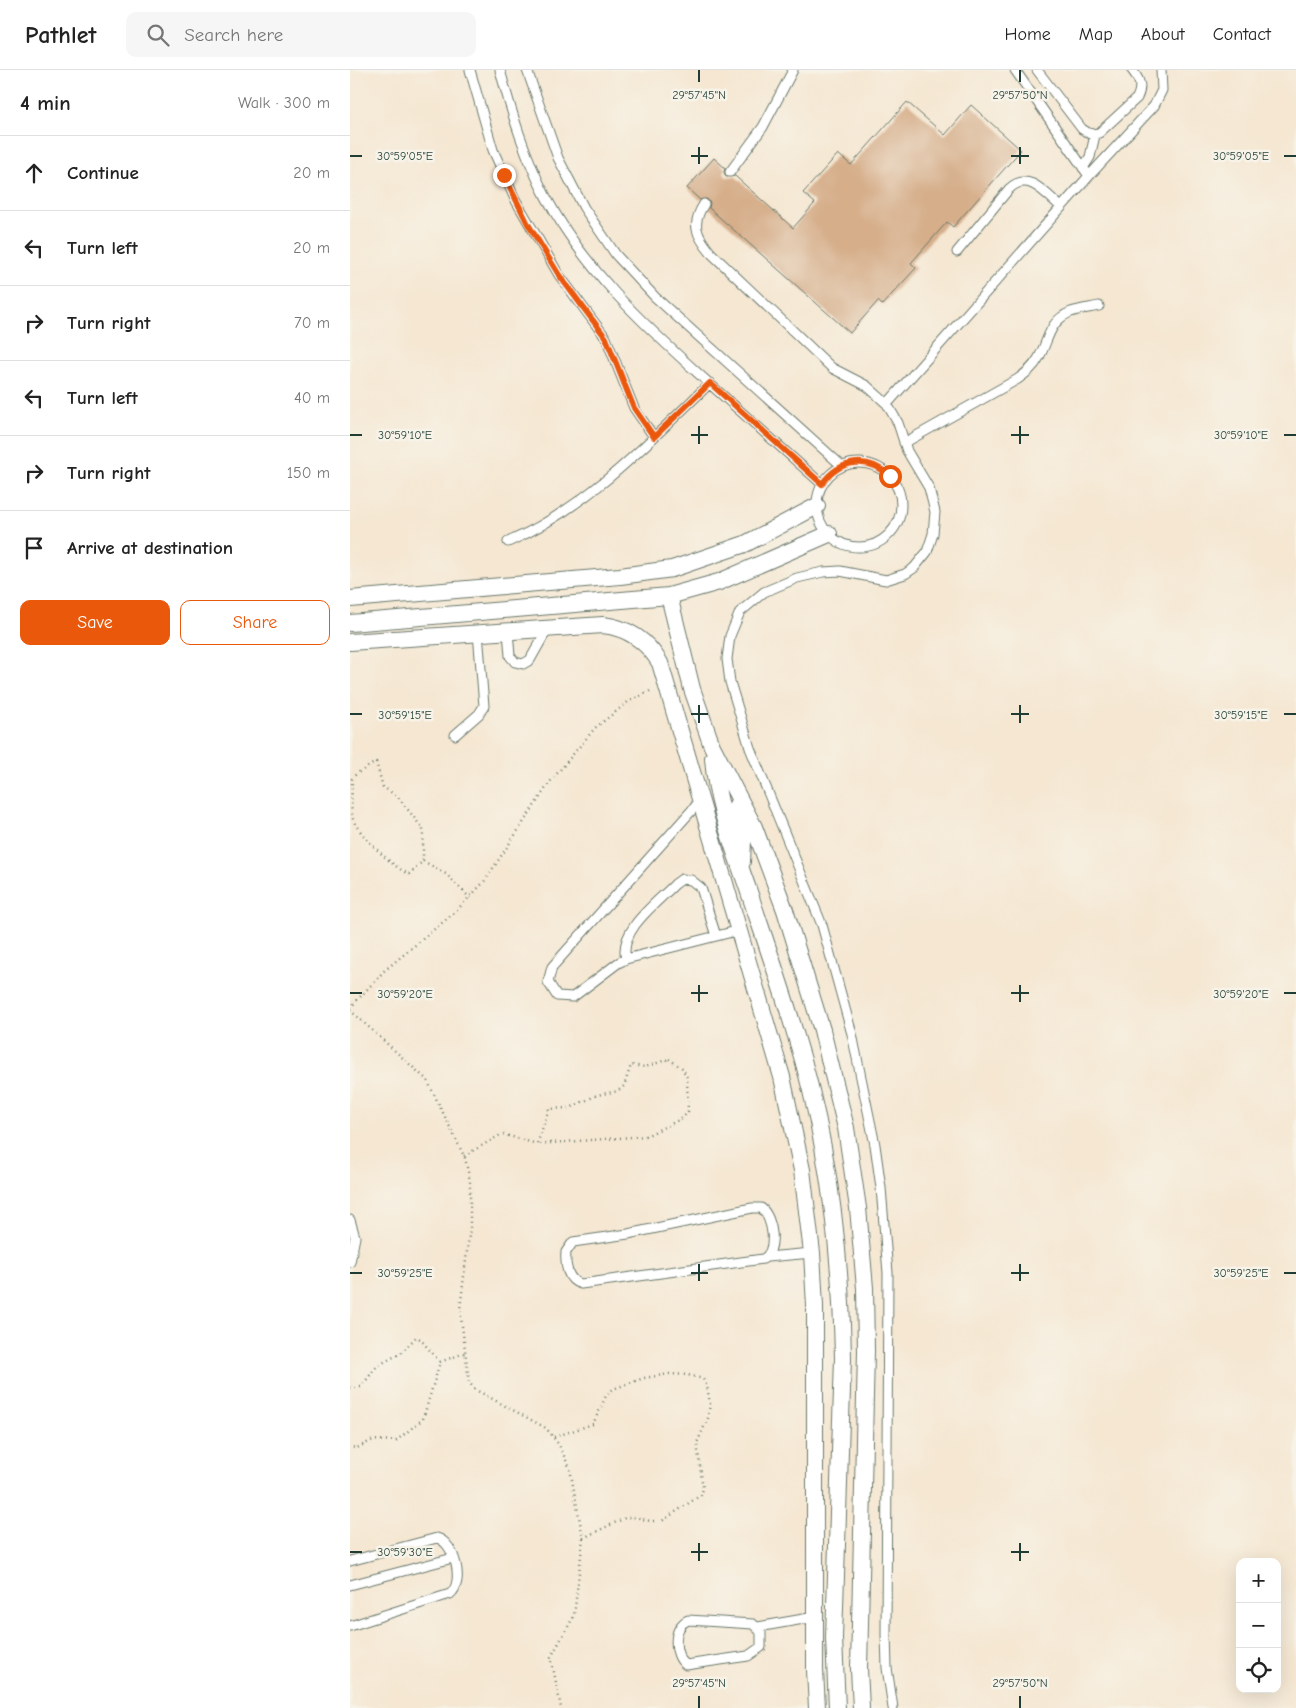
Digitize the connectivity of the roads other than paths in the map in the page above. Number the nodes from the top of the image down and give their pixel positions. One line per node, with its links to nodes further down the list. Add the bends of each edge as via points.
1 (470, 70): 18 (lane, via 490,142 515,199 559,275 606,338 634,408)
2 (500, 70): 16 (lane, via 515,123 533,169 577,248 615,295)
3 (527, 70): 20 (lane, via 558,158 584,208 616,255 654,297)
4 (792, 70): 10 (lane, via 763,127)
5 (1015, 70): 11 (lane)
6 (1037, 70): 9 (lane, via 1082,129)
7 (1132, 70): 9 (lane, via 1140,82 1137,98)
8 (1161, 70): 11 (lane, via 1162,90 1154,106)
9 (1095, 134): 11 (lane)
10 (730, 172)
11 (1086, 172): 13 (lane)
12 (704, 204): 17 (lane, via 697,214 696,227 700,240 711,253 832,368 867,386)
13 (1061, 208): 14 (lane, via 1036,185 1019,182 1009,189); 17 (lane)
14 (956, 252)
15 (1099, 306): 19 (lane, via 1072,312 1055,323 1039,358 1018,379)
16 (710, 383): 18 (lane); 21 (lane)
17 (887, 404): 19 (lane)
18 (654, 437): 24 (lane, via 567,511)
19 (904, 443): 59 (lane, via 929,488 935,512 931,543 921,561 905,574 886,580 840,571 823,572 797,578 764,592 740,612 730,636 727,659 730,682 750,748 824,934 852,1034 882,1188 888,1273 886,1634)
20 (842, 466): 21 (lane); 23 (lane, via 867,463 884,470 895,483 901,508 891,532 869,546 843,544)
21 (822, 484): 22 (lane)
22 (817, 506): 23 (lane, via 820,521); 25 (street, via 752,540)
23 (829, 534): 26 (street, via 759,566)
24 (508, 542)
25 (692, 564): 26 (street); 28 (street, via 620,576)
26 (697, 589): 27 (street)
27 (669, 596): 29 (street); 36 (street)
28 (350, 599)
29 (393, 619): 30 (street); 34 (street)
30 (350, 623)
31 (548, 628): 32 (street); 32 (lane, via 530,660 523,664 510,656); 37 (street, via 603,625 624,630 642,640 655,655)
32 (508, 631): 33 (street)
33 (478, 633): 34 (street); 38 (lane, via 484,706 480,714)
34 (368, 640): 35 (street)
35 (350, 642)
36 (689, 676): 37 (street); 39 (street)
37 (667, 684): 41 (street)
38 (456, 736)
39 (712, 746): 40 (street); 42 (street, via 721,806)
40 (736, 794): 42 (street, via 743,841); 58 (street, via 765,854 808,982 846,1128 857,1200 865,1288 866,1351)
41 (701, 800): 43 (street); 45 (lane, via 552,967 548,977 550,988 562,998 573,997)
42 (741, 869): 57 (street, via 798,1043 820,1132 840,1272 843,1358 834,1638)
43 (740, 930): 44 (lane); 47 (street, via 793,1124)
44 (716, 936): 45 (lane); 45 (lane, via 698,885 682,879 630,930 624,947)
45 (626, 959)
46 (350, 1220): 49 (lane, via 355,1238)
47 (812, 1253): 48 (lane); 53 (street, via 815,1306)
48 (767, 1257): 48 (lane, via 581,1284 570,1277 566,1256 567,1248 573,1242 756,1207 765,1211 769,1219 772,1248)
49 (350, 1262)
50 (453, 1558): 51 (lane, via 446,1542 433,1538); 52 (lane); 54 (lane, via 458,1583 450,1594)
51 (350, 1560)
52 (350, 1585)
53 (815, 1617): 55 (lane); 56 (street)
54 (350, 1626)
55 (758, 1627): 55 (lane, via 763,1642 754,1655 690,1666 680,1659 677,1634 684,1622 748,1623)
56 (817, 1708)
57 (838, 1708)
58 (860, 1708)
59 (893, 1708)

